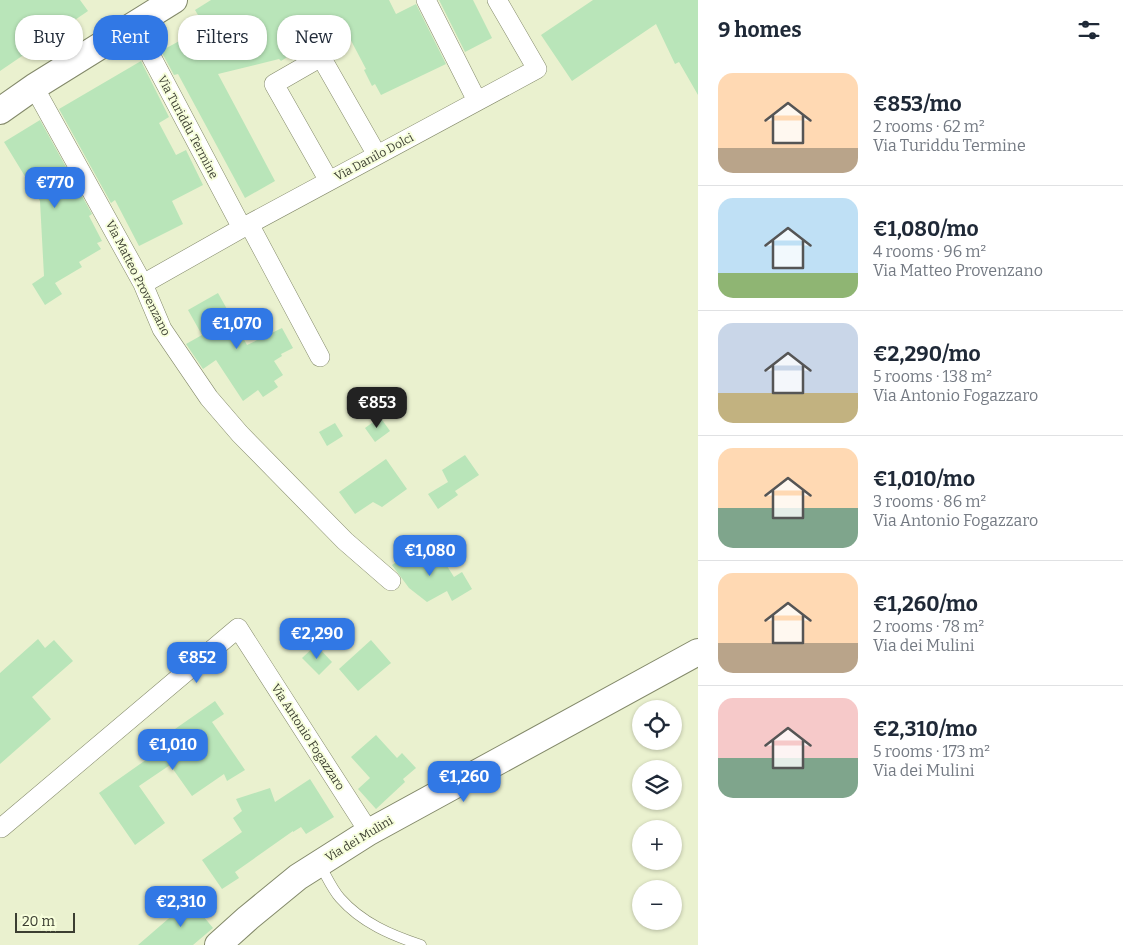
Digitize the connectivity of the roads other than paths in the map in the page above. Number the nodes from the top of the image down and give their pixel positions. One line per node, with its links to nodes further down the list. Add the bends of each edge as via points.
1 (173, 0): 4 (street)
2 (426, 0): 8 (street)
3 (497, 0): 8 (street, Via Danilo Dolci, via 536,69)
4 (151, 15)
5 (93, 51): 7 (street)
6 (154, 60): 12 (street, Via Turiddu Termine)
7 (34, 87): 9 (street); 13 (street, Via Matteo Provenzano)
8 (477, 101): 10 (street, Via Danilo Dolci)
9 (0, 111)
10 (377, 155): 11 (street, Via Danilo Dolci); 11 (street, via 321,57 274,84)
11 (329, 181): 12 (street, Via Danilo Dolci)
12 (245, 226): 13 (street, Via Danilo Dolci); 14 (street, Via Turiddu Termine)
13 (143, 284): 15 (street, Via Matteo Provenzano, via 162,329 209,398 344,541)
14 (320, 357)
15 (391, 581)
16 (698, 652): 18 (street, Via dei Mulini)
17 (0, 827): 18 (street, Via Antonio Fogazzaro, via 238,628)
18 (368, 832): 19 (street, Via dei Mulini)
19 (319, 864): 20 (street, Via dei Mulini, via 298,877); 21 (lane, via 339,897 365,921)
20 (218, 945)
21 (421, 945)

